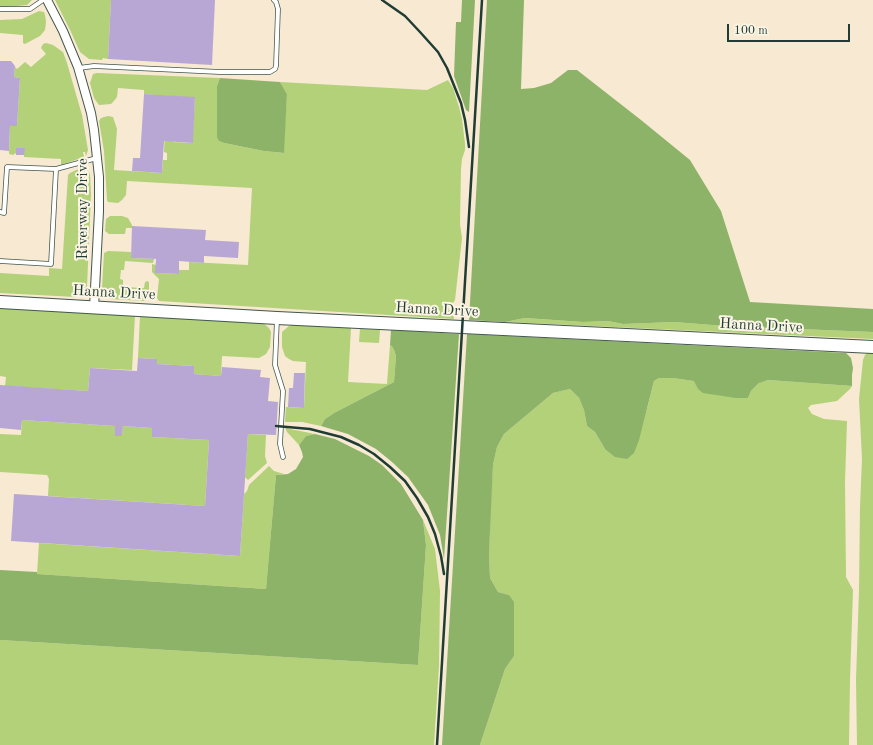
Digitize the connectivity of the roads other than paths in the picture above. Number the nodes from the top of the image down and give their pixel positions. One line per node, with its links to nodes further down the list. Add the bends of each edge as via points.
1 (43, 0): 4 (lane, via 30,9)
2 (47, 0): 5 (street, Riverway Drive)
3 (274, 0): 5 (lane, via 278,9 276,66 270,72 94,66)
4 (0, 9)
5 (78, 68): 6 (street, Riverway Drive, via 91,113)
6 (97, 158): 7 (lane); 11 (street, Riverway Drive, via 99,210)
7 (56, 170): 8 (lane, via 7,167 4,213); 9 (lane, via 51,264)
8 (0, 212)
9 (0, 261)
10 (0, 302): 11 (street, Hanna Drive)
11 (94, 308): 12 (street, Hanna Drive)
12 (277, 318): 13 (street, Hanna Drive); 14 (lane, via 275,365 283,391 280,444)
13 (873, 347)
14 (284, 457)

